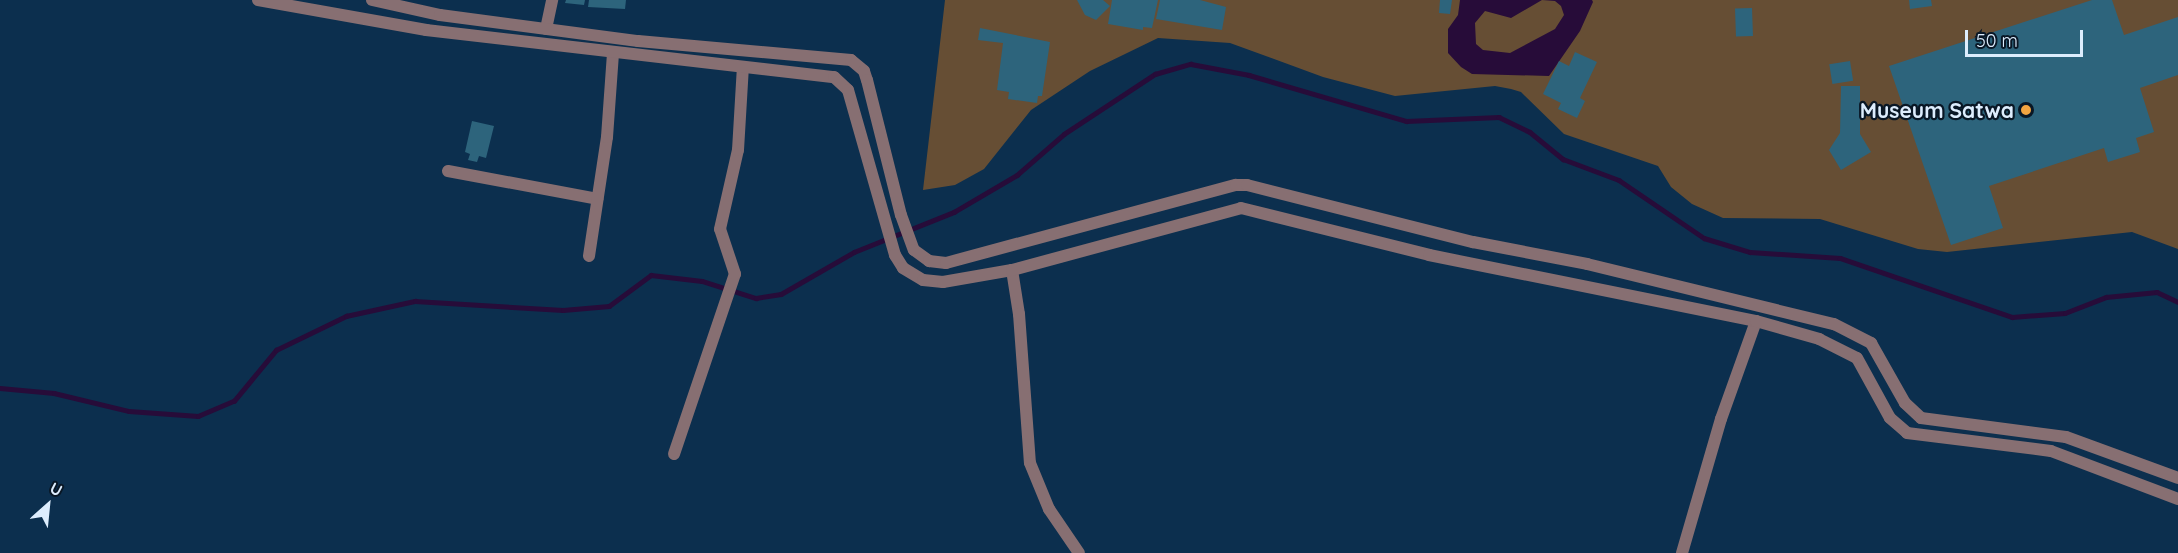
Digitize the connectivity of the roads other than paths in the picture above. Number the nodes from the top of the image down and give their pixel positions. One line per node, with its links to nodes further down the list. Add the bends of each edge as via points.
1 (258, 0): 6 (street)
2 (372, 0): 4 (street)
3 (552, 0): 5 (street)
4 (472, 20): 5 (street); 6 (street)
5 (546, 29): 11 (street, via 851,60 864,71 867,80)
6 (470, 36): 7 (street)
7 (613, 54): 8 (street); 10 (street)
8 (743, 67): 12 (street, via 825,74 845,85); 24 (street, via 738,150 720,229 734,266 734,280)
9 (448, 171): 10 (street)
10 (597, 199): 14 (street)
11 (901, 214): 12 (street); 13 (street)
12 (883, 220): 15 (street)
13 (915, 251): 15 (street); 16 (street, via 929,261 946,263 1236,185 1268,189 1473,242)
14 (589, 256)
15 (896, 256): 17 (street, via 912,276 935,282)
16 (1587, 264): 18 (street); 19 (street)
17 (1012, 270): 19 (street, via 1241,208 1429,255); 27 (street, via 1030,463 1049,509)
18 (1624, 273): 20 (street); 22 (street, via 1770,306 1849,329 1871,344 1905,403 1921,418)
19 (1580, 284): 20 (street)
20 (1619, 294): 21 (street)
21 (1756, 321): 23 (street, via 1846,350 1864,369 1890,418 1907,433); 28 (street, via 1721,419)
22 (2051, 433): 23 (street); 25 (street)
23 (2051, 452): 26 (street)
24 (674, 454)
25 (2178, 478)
26 (2178, 499)
27 (1079, 553)
28 (1682, 553)

